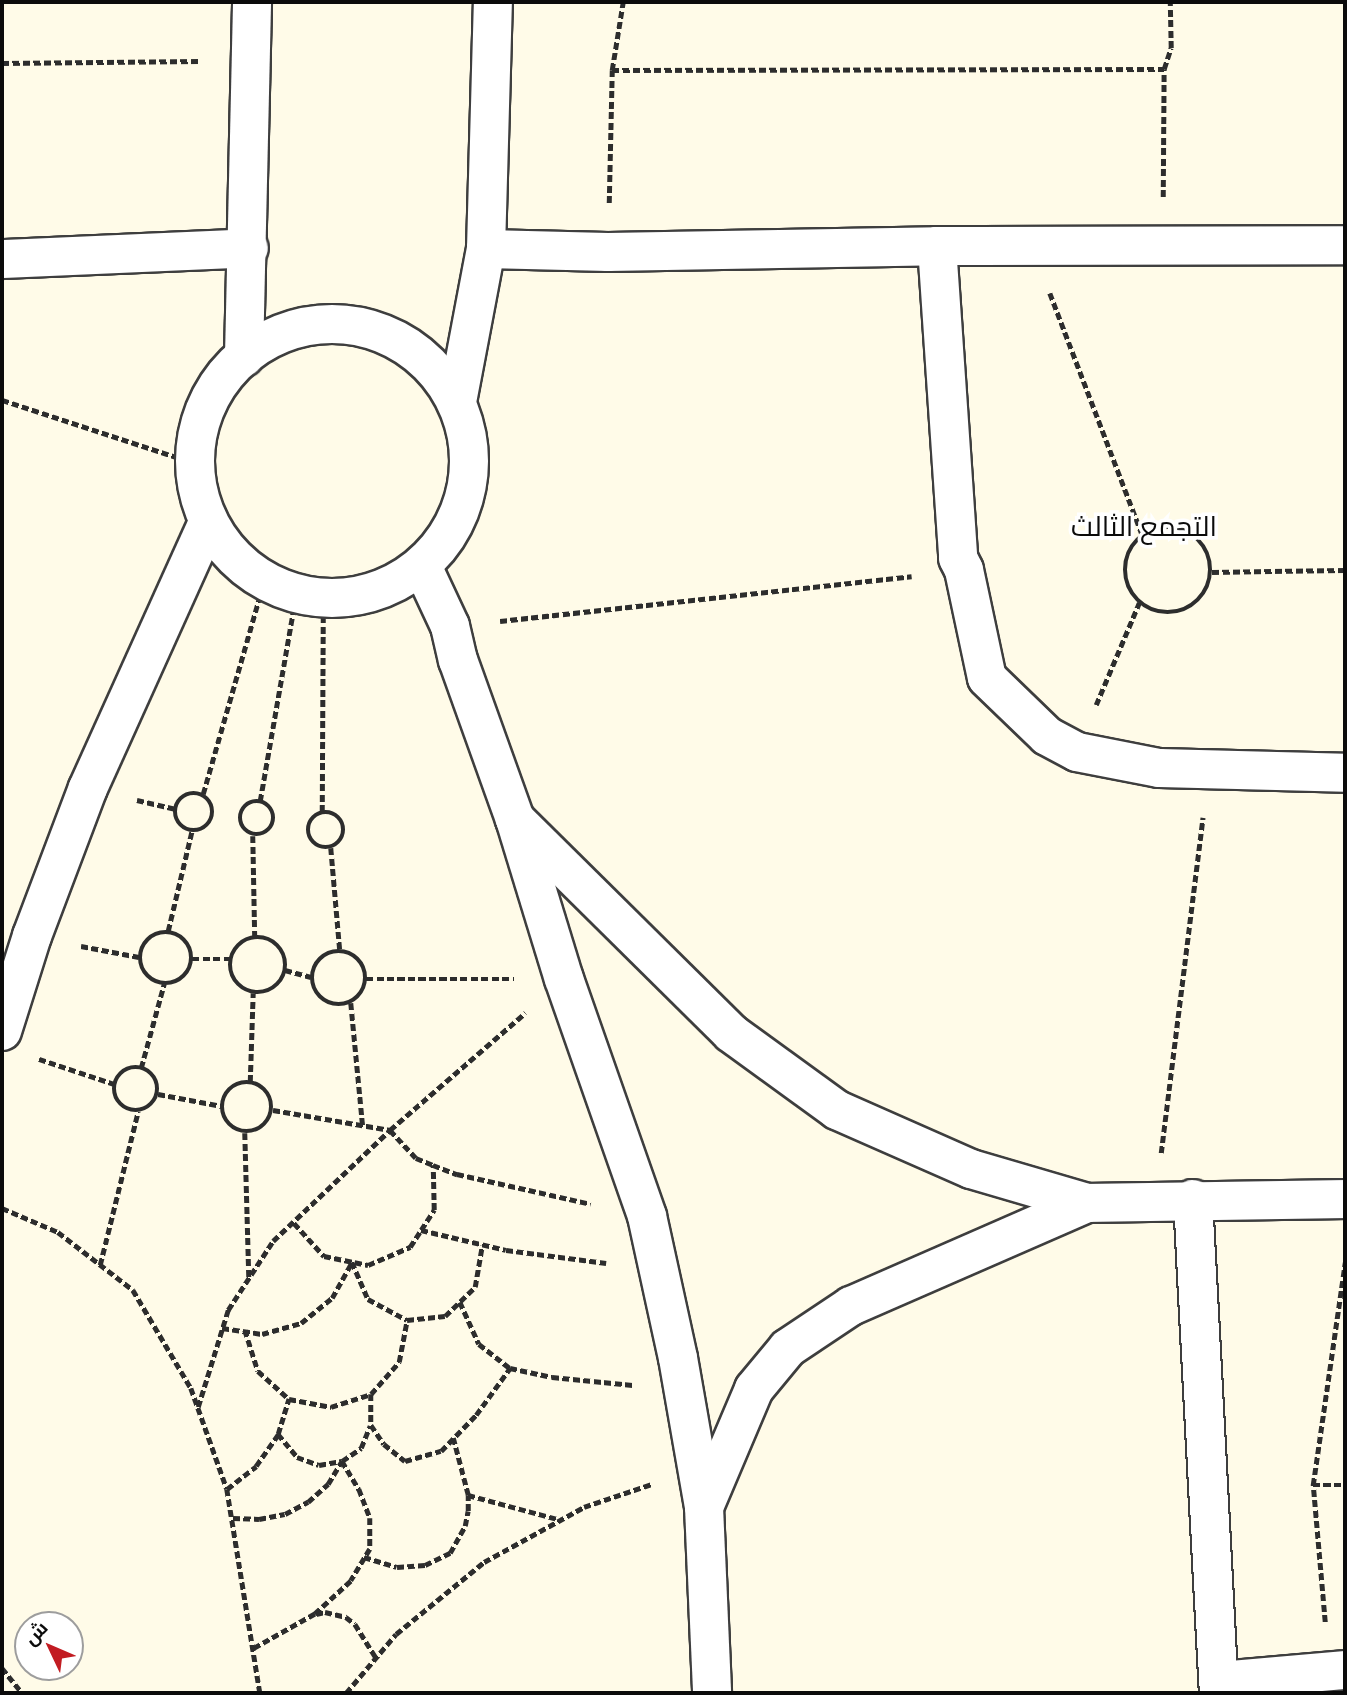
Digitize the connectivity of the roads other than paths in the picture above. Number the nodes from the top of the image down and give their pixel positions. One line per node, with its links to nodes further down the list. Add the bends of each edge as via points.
1 (252, 2): 5 (street)
2 (493, 2): 6 (street)
3 (1345, 245): 4 (street)
4 (937, 246): 6 (street, via 608,252); 12 (street, via 958,558 987,678 1047,736 1077,752 1159,768)
5 (249, 248): 7 (street); 8 (street)
6 (486, 249): 9 (street)
7 (2, 259)
8 (244, 357): 9 (street, via 274,337 308,326 344,324 379,332 411,348 438,372); 10 (street, via 220,383 198,434 195,463)
9 (457, 402): 11 (street, via 468,435 470,471 462,507 446,539)
10 (208, 522): 11 (street, via 242,565 294,592 358,596 392,585); 14 (street, via 88,788 32,936)
11 (422, 566): 13 (street, via 450,626)
12 (1345, 773)
13 (515, 819): 17 (street, via 731,1033 837,1110 971,1169); 18 (street, via 564,979 647,1216)
14 (14, 1043)
15 (1174, 1199): 16 (street); 17 (street); 20 (street)
16 (1345, 1199)
17 (1087, 1203): 18 (street, via 851,1306 788,1348 754,1389)
18 (704, 1507): 21 (street)
19 (1337, 1670): 20 (street)
20 (1219, 1687)
21 (712, 1693)

